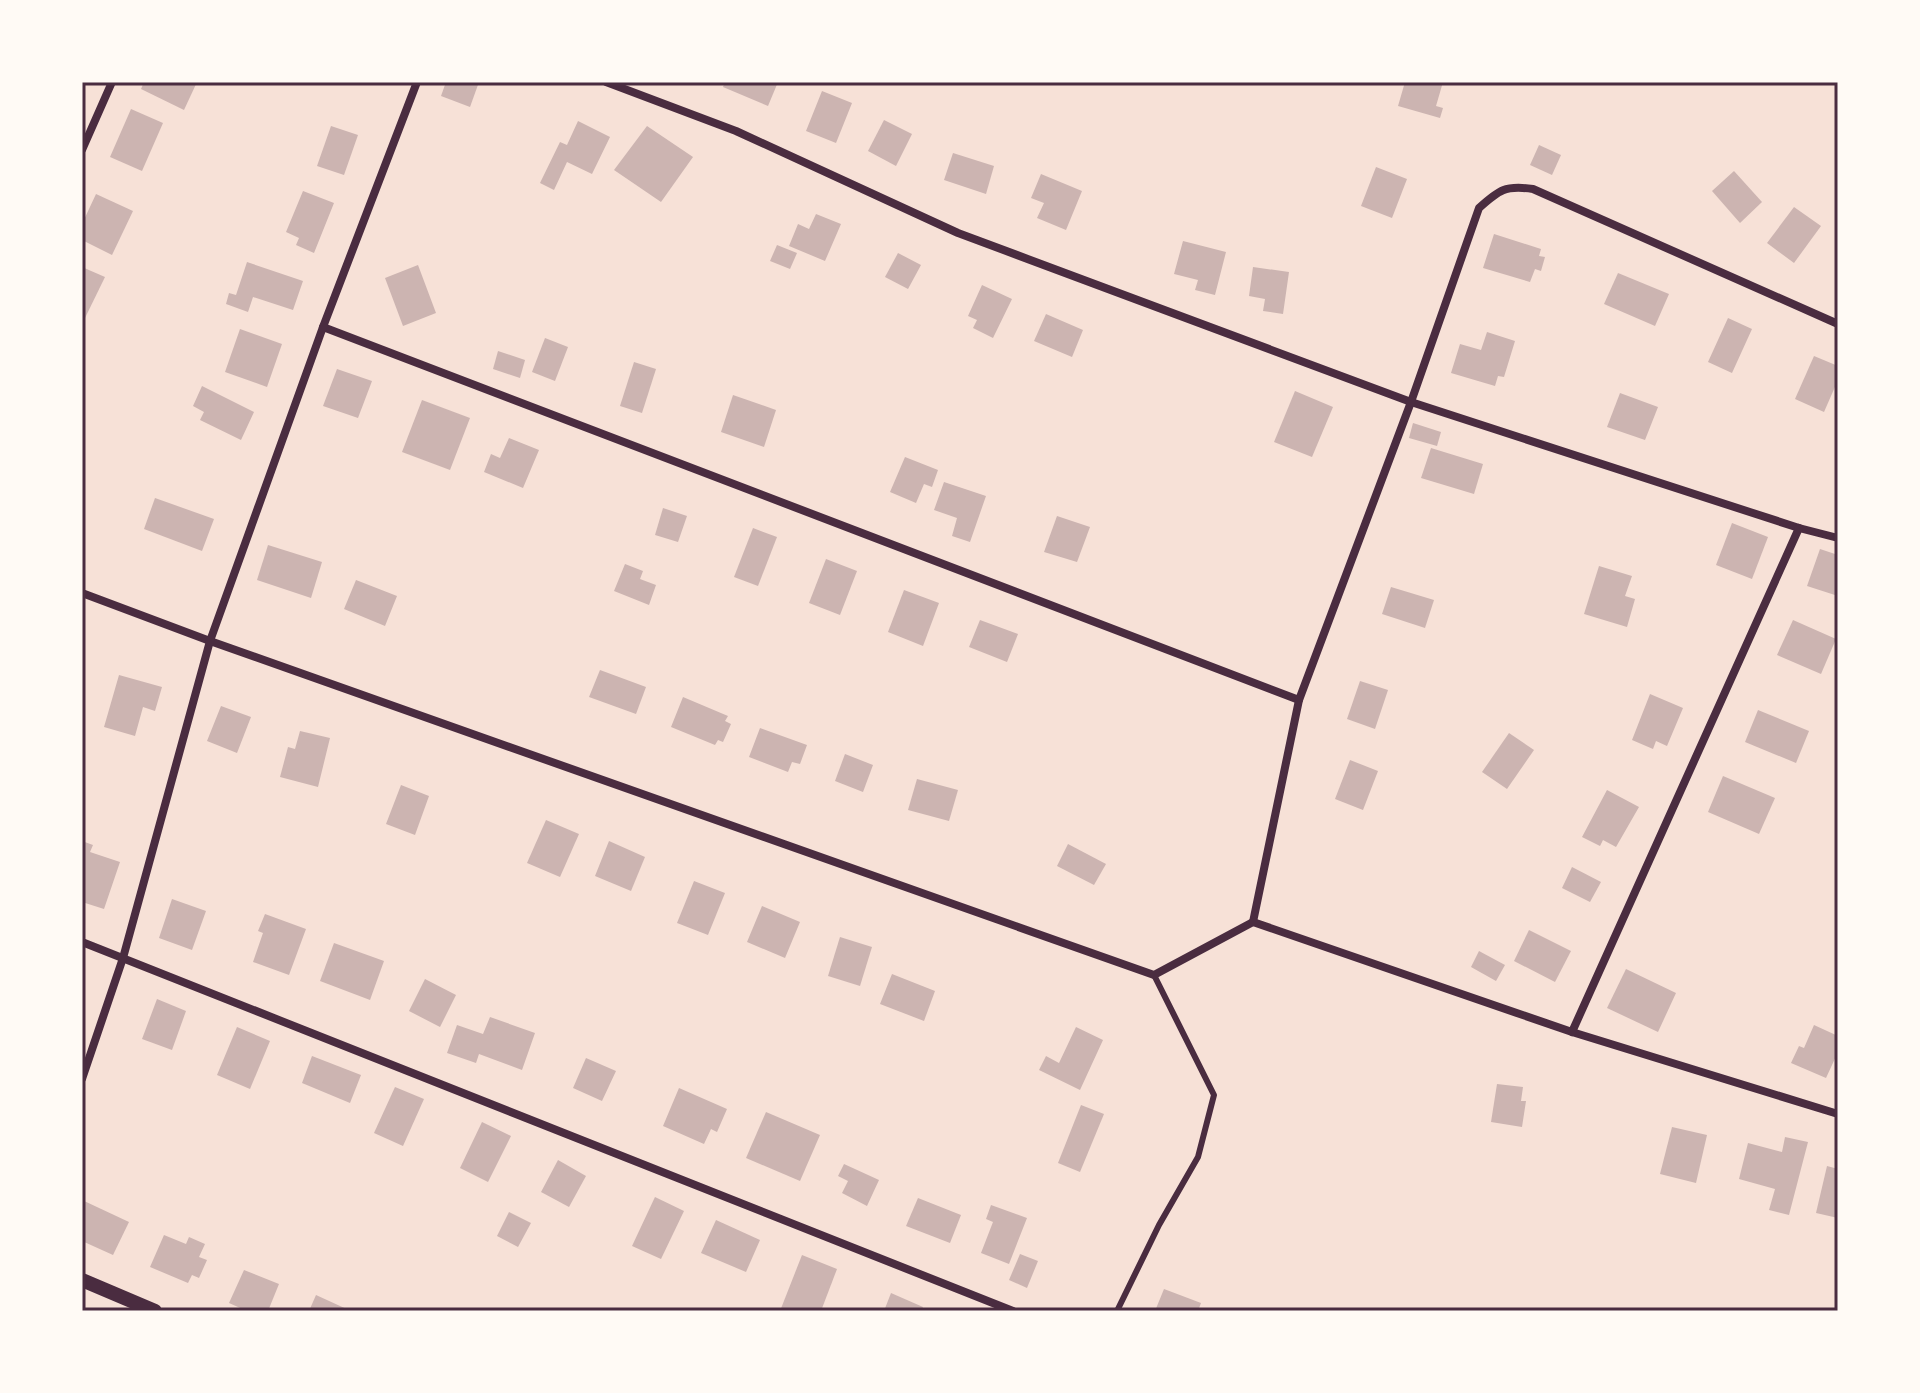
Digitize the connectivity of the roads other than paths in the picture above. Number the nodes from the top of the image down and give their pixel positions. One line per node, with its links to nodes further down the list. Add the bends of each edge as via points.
1 (112, 82): 4 (street)
2 (417, 82): 6 (street)
3 (606, 82): 7 (street, via 736,131 958,233)
4 (82, 150)
5 (1838, 324): 7 (street, via 1533,189 1514,186 1479,208)
6 (323, 327): 11 (street); 12 (street)
7 (1411, 402): 8 (street); 12 (street)
8 (1799, 528): 9 (street); 17 (street)
9 (1838, 538)
10 (82, 593): 11 (street)
11 (210, 641): 15 (street); 16 (street)
12 (1299, 700): 13 (street)
13 (1253, 922): 16 (street); 17 (street)
14 (82, 942): 15 (street)
15 (123, 958): 18 (street); 22 (street)
16 (1154, 975): 23 (lane, via 1214,1095 1198,1157)
17 (1572, 1032): 19 (street)
18 (82, 1079)
19 (1838, 1114)
20 (82, 1280): 21 (street)
21 (155, 1311)
22 (1013, 1311)
23 (1117, 1311)

